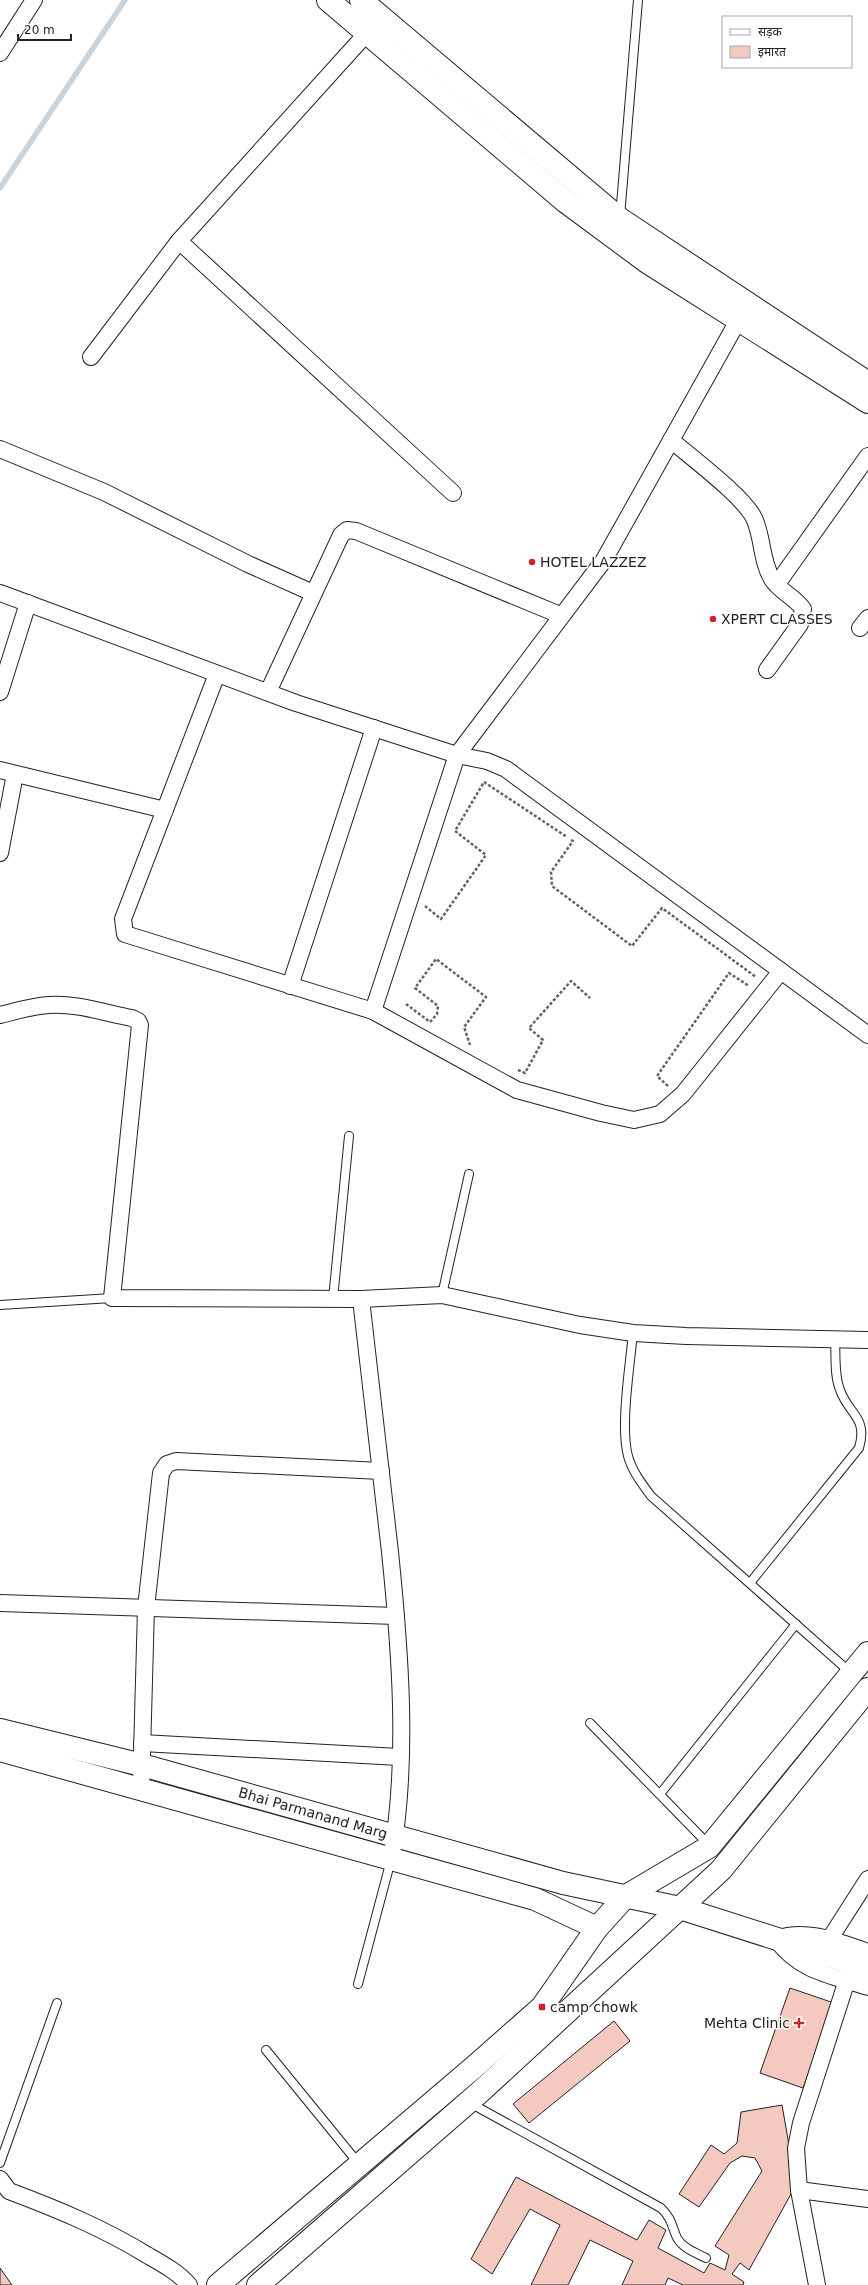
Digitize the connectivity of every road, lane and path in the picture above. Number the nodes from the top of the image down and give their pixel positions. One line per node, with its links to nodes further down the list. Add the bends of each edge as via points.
1 (34, 0): 6 (street)
2 (328, 0): 5 (main road)
3 (361, 0): 7 (main road)
4 (638, 0): 7 (lane)
5 (367, 33): 7 (main road, via 566,202); 8 (street)
6 (0, 53)
7 (619, 230): 9 (main road)
8 (179, 241): 10 (street); 16 (street)
9 (744, 312): 11 (main road); 12 (main road); 13 (street)
10 (91, 357)
11 (868, 383)
12 (868, 402)
13 (671, 440): 17 (street, via 743,503 753,517 765,562); 21 (street, via 604,560)
14 (0, 449): 19 (street, via 104,492 248,564)
15 (868, 456): 17 (street)
16 (453, 492)
17 (777, 584): 22 (street, via 798,602 803,609 803,616)
18 (0, 593): 20 (street)
19 (313, 593): 21 (street, via 341,535 351,530); 25 (street)
20 (28, 603): 23 (street); 24 (street)
21 (560, 615): 27 (street)
22 (767, 670)
23 (217, 674): 25 (street); 29 (street)
24 (0, 692)
25 (268, 692): 26 (street)
26 (374, 728): 27 (street); 33 (street)
27 (457, 754): 31 (street); 32 (street, via 487,761 512,773)
28 (7, 772): 29 (street); 30 (street)
29 (165, 810): 33 (street, via 123,918 125,934)
30 (0, 854)
31 (412, 895): 36 (street); 41 (path, via 441,919 486,855 455,831 484,782 573,841 551,872 552,886 632,946 662,908 756,977 750,987 729,973 656,1076)
32 (781, 971): 36 (street, via 683,1094 660,1114 634,1120 517,1090); 38 (street)
33 (290, 986): 36 (street)
34 (590, 998): 40 (path, via 571,981 529,1028 543,1040 525,1073)
35 (406, 1004): 39 (path, via 430,1022 436,1014 438,1006 415,988 436,959 486,997 464,1027)
36 (373, 1011)
37 (0, 1016): 45 (street, via 25,1008 50,1005 77,1007 132,1018 140,1025)
38 (868, 1035)
39 (471, 1049)
40 (513, 1068)
41 (673, 1090)
42 (348, 1136): 46 (lane)
43 (469, 1174): 44 (lane)
44 (442, 1295): 47 (street); 49 (street, via 580,1325)
45 (112, 1298): 46 (street); 48 (lane)
46 (333, 1299): 47 (street)
47 (361, 1299): 52 (street)
48 (0, 1305)
49 (633, 1333): 50 (street); 53 (lane, via 626,1424 628,1456 637,1478 650,1496)
50 (835, 1340): 51 (street); 53 (lane, via 839,1390 862,1424 863,1437 859,1448)
51 (868, 1340)
52 (381, 1471): 55 (street, via 176,1461 167,1464 161,1473); 56 (street)
53 (750, 1583): 57 (lane)
54 (0, 1603): 55 (street)
55 (146, 1608): 56 (street); 63 (street)
56 (396, 1616): 65 (street, via 401,1720)
57 (796, 1624): 59 (lane); 68 (lane)
58 (868, 1653): 59 (main road)
59 (852, 1673): 70 (main road)
60 (868, 1689): 74 (main road, via 721,1870)
61 (590, 1722): 68 (lane)
62 (0, 1730): 66 (main road, Bhai Parmanand Marg)
63 (142, 1743): 65 (street); 66 (street)
64 (0, 1750): 67 (main road, Bhai Parmanand Marg)
65 (400, 1757): 69 (street)
66 (142, 1765): 67 (street); 69 (main road, Bhai Parmanand Marg)
67 (141, 1789): 71 (main road, Bhai Parmanand Marg)
68 (660, 1794): 70 (lane)
69 (395, 1836): 71 (street); 73 (main road, Bhai Parmanand Marg, via 563,1883)
70 (710, 1845): 73 (main road)
71 (391, 1859): 75 (main road, Bhai Parmanand Marg, via 534,1899); 81 (lane)
72 (868, 1879): 77 (street)
73 (626, 1896): 74 (main road, Bhai Parmanand Marg); 75 (main road)
74 (680, 1908): 76 (main road, Bhai Parmanand Marg); 85 (main road)
75 (597, 1928): 87 (main road, via 542,2007)
76 (776, 1939): 77 (street, via 790,1934 800,1934); 79 (main road, Bhai Parmanand Marg); 80 (street, via 786,1952 806,1967)
77 (829, 1940): 78 (street)
78 (868, 1952)
79 (868, 1968)
80 (847, 1980): 82 (street); 89 (street, via 796,2148)
81 (358, 1984)
82 (868, 1988)
83 (57, 2003): 86 (lane)
84 (266, 2050): 87 (lane)
85 (468, 2102): 91 (lane, via 661,2208 669,2216 680,2242); 94 (main road)
86 (0, 2163)
87 (359, 2165): 93 (main road)
88 (3, 2190): 92 (street, via 111,2233)
89 (799, 2190): 90 (street); 95 (street)
90 (868, 2199)
91 (706, 2258)
92 (184, 2283)
93 (218, 2285)
94 (258, 2285)
95 (817, 2285)

